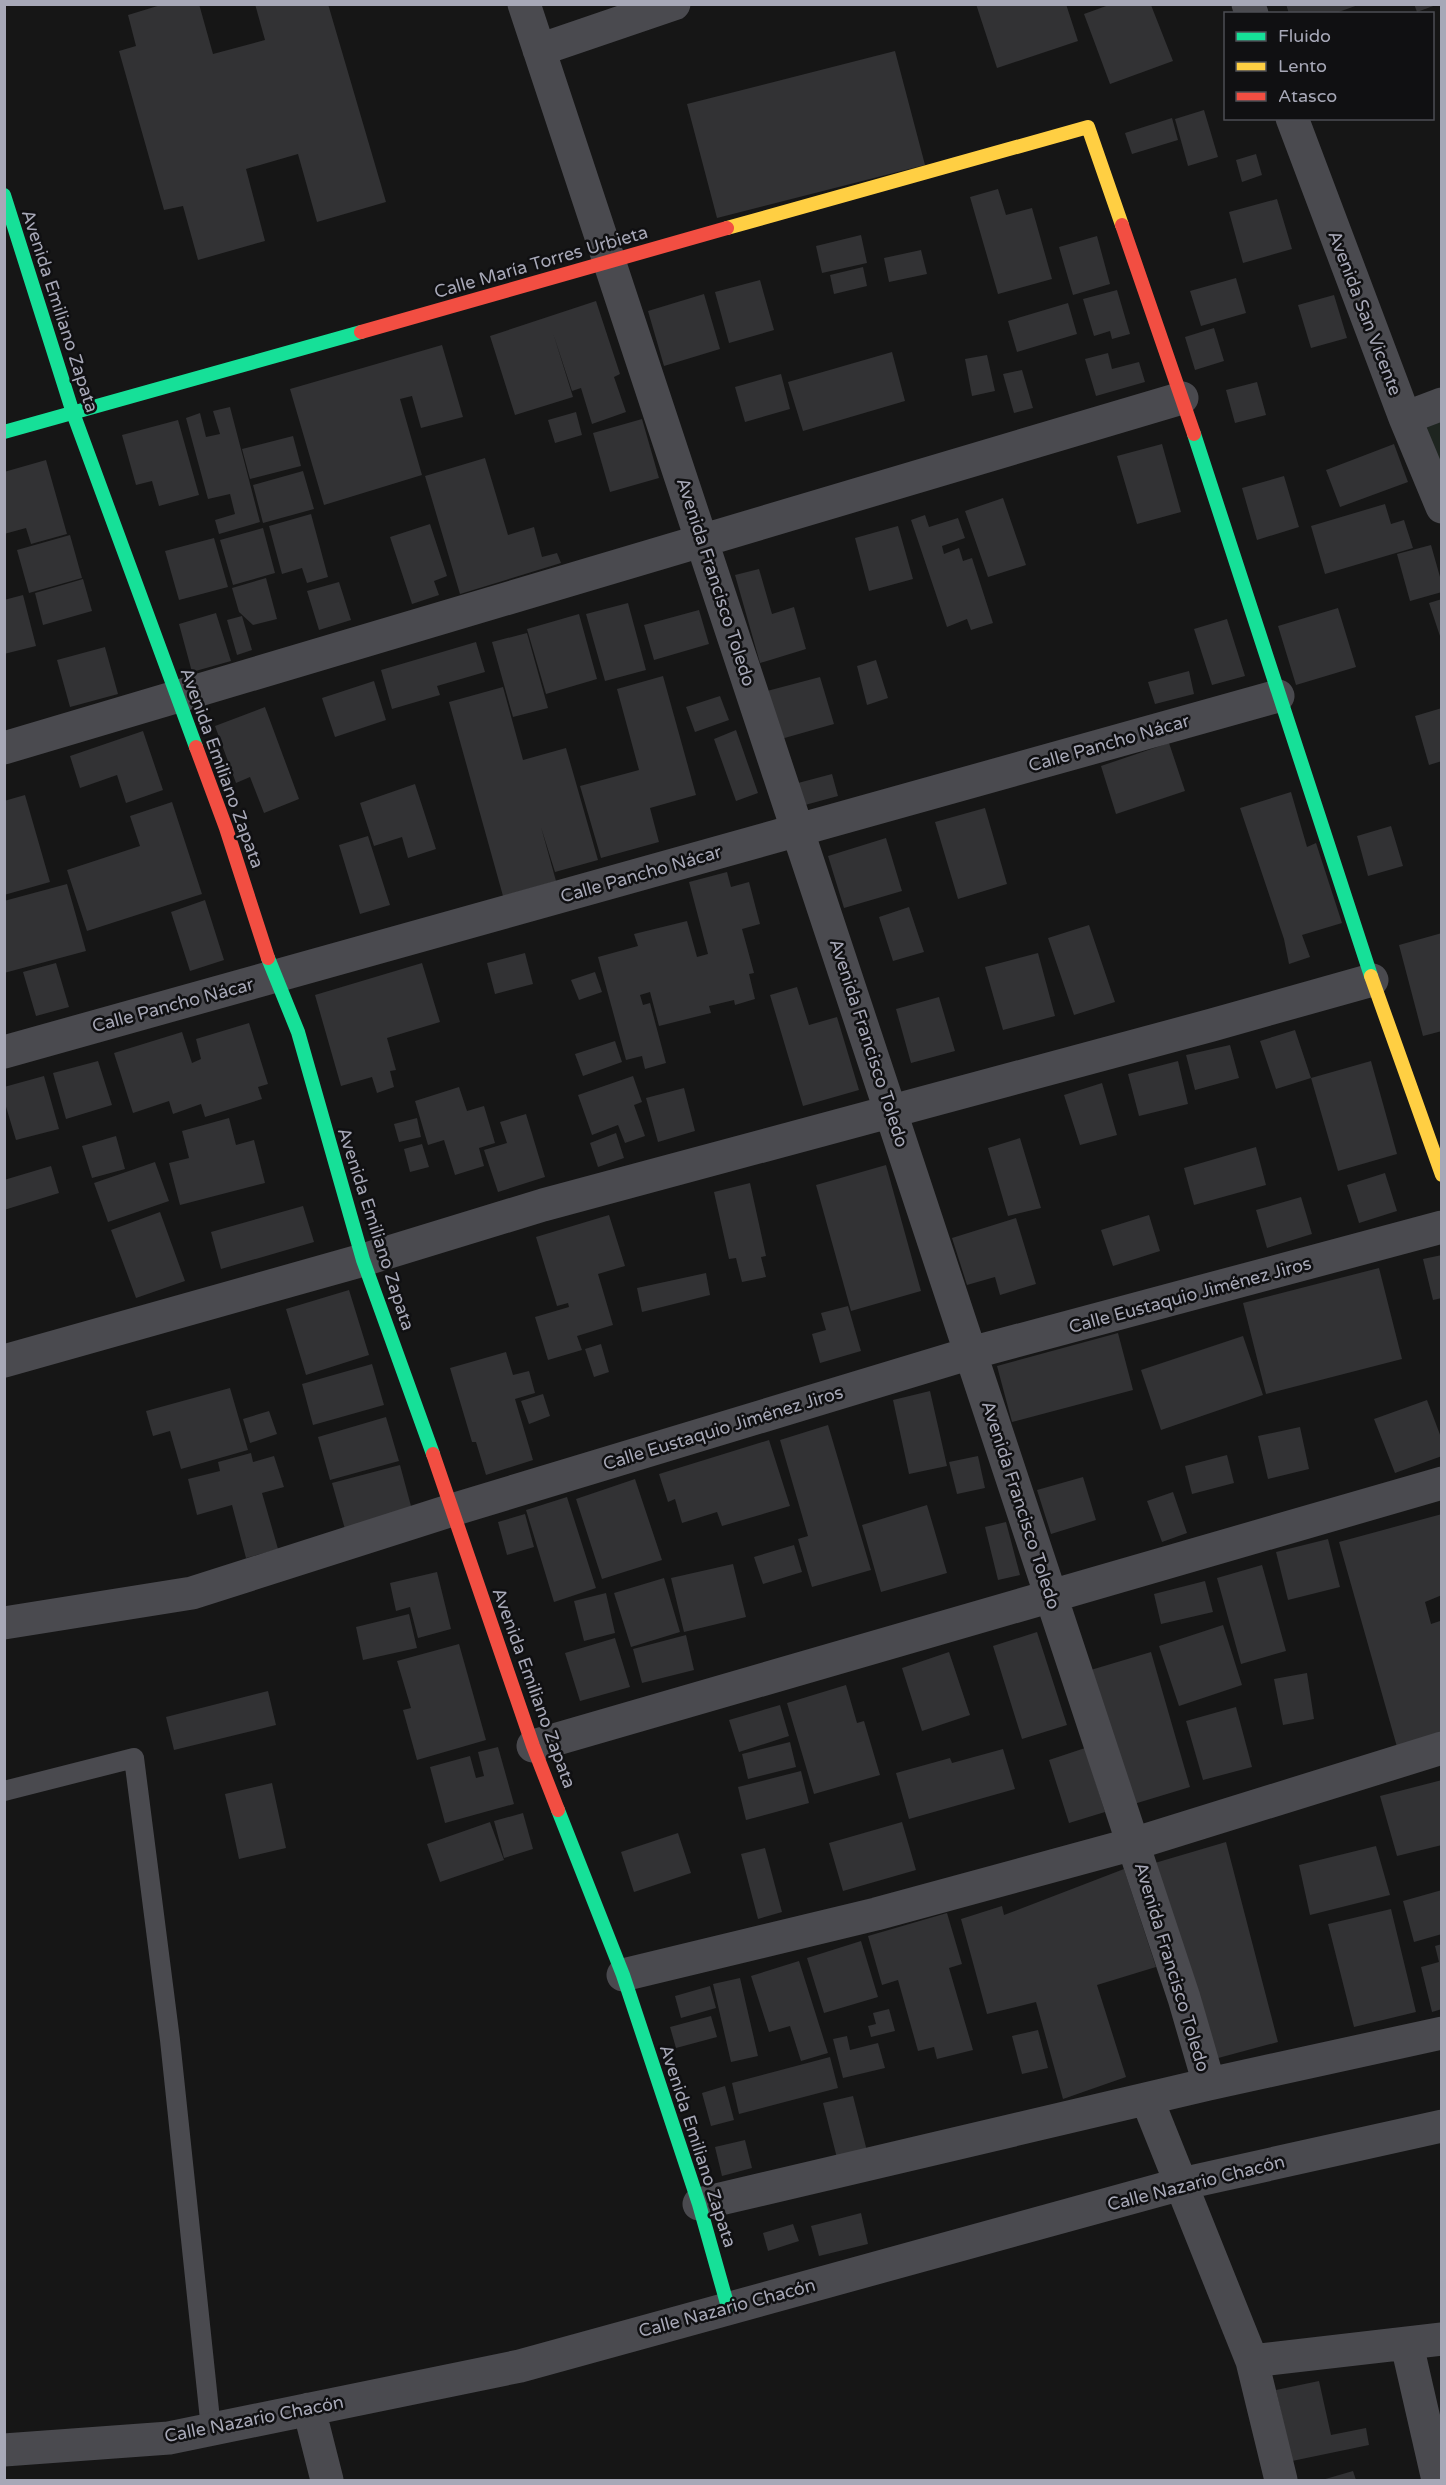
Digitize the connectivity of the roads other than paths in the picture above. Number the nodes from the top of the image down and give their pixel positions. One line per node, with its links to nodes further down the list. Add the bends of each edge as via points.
1 (524, 4): 3 (street, Avenida Francisco Toledo)
2 (674, 4): 3 (street)
3 (539, 50): 6 (street, Avenida Francisco Toledo)
4 (1293, 120): 10 (street, Avenida San Vicente)
5 (4, 195): 9 (street, Avenida Emiliano Zapata)
6 (610, 261): 7 (street, Calle María Torres Urbieta, via 1088,127); 9 (street, Calle María Torres Urbieta); 13 (street, Avenida Francisco Toledo)
7 (1182, 398): 13 (street); 14 (street)
8 (1442, 404): 10 (street)
9 (73, 413): 11 (street, Calle María Torres Urbieta); 15 (street, Avenida Emiliano Zapata)
10 (1405, 418): 12 (street, Avenida San Vicente)
11 (4, 432)
12 (1442, 507)
13 (703, 540): 15 (street); 17 (street, Avenida Francisco Toledo)
14 (1278, 696): 17 (street, Calle Pancho Nácar); 19 (street)
15 (177, 697): 16 (street); 18 (street, Avenida Emiliano Zapata, via 226,828)
16 (4, 748)
17 (798, 829): 18 (street, Calle Pancho Nácar); 21 (street, Avenida Francisco Toledo)
18 (274, 978): 20 (street, Calle Pancho Nácar); 24 (street, Avenida Emiliano Zapata, via 298,1032)
19 (1372, 980): 21 (street); 22 (street)
20 (4, 1052)
21 (891, 1112): 24 (street, via 543,1205); 25 (street, Avenida Francisco Toledo)
22 (1442, 1175)
23 (1442, 1227): 25 (street, Calle Eustaquio Jiménez Jiros)
24 (363, 1260): 26 (street); 28 (street, Avenida Emiliano Zapata)
25 (971, 1353): 28 (street, Calle Eustaquio Jiménez Jiros); 29 (street, Avenida Francisco Toledo)
26 (4, 1361)
27 (1442, 1483): 29 (street)
28 (452, 1510): 30 (street, Calle Eustaquio Jiménez Jiros, via 192,1593); 31 (street, Avenida Emiliano Zapata)
29 (1052, 1597): 31 (street); 34 (street, Avenida Francisco Toledo)
30 (4, 1623)
31 (533, 1746): 35 (street, Avenida Emiliano Zapata)
32 (1442, 1748): 34 (street)
33 (4, 1791): 47 (lane, via 135,1758 170,2040)
34 (1134, 1844): 35 (street, via 876,1914); 37 (street, Avenida Francisco Toledo)
35 (623, 1975): 41 (street, Avenida Emiliano Zapata)
36 (1442, 2032): 37 (street)
37 (1209, 2084): 38 (street)
38 (1147, 2099): 40 (street); 41 (street)
39 (1442, 2126): 40 (street, Calle Nazario Chacón)
40 (1181, 2184): 42 (street, Calle Nazario Chacón); 45 (street)
41 (699, 2204): 42 (street, Avenida Emiliano Zapata)
42 (728, 2307): 46 (street, Calle Nazario Chacón, via 520,2366)
43 (1442, 2339): 44 (street)
44 (1407, 2345): 45 (street); 51 (street)
45 (1252, 2361): 50 (street)
46 (309, 2409): 47 (street, Calle Nazario Chacón); 49 (street)
47 (211, 2429): 48 (street, Calle Nazario Chacón, via 169,2438)
48 (5, 2449)
49 (327, 2481)
50 (1281, 2481)
51 (1438, 2481)

